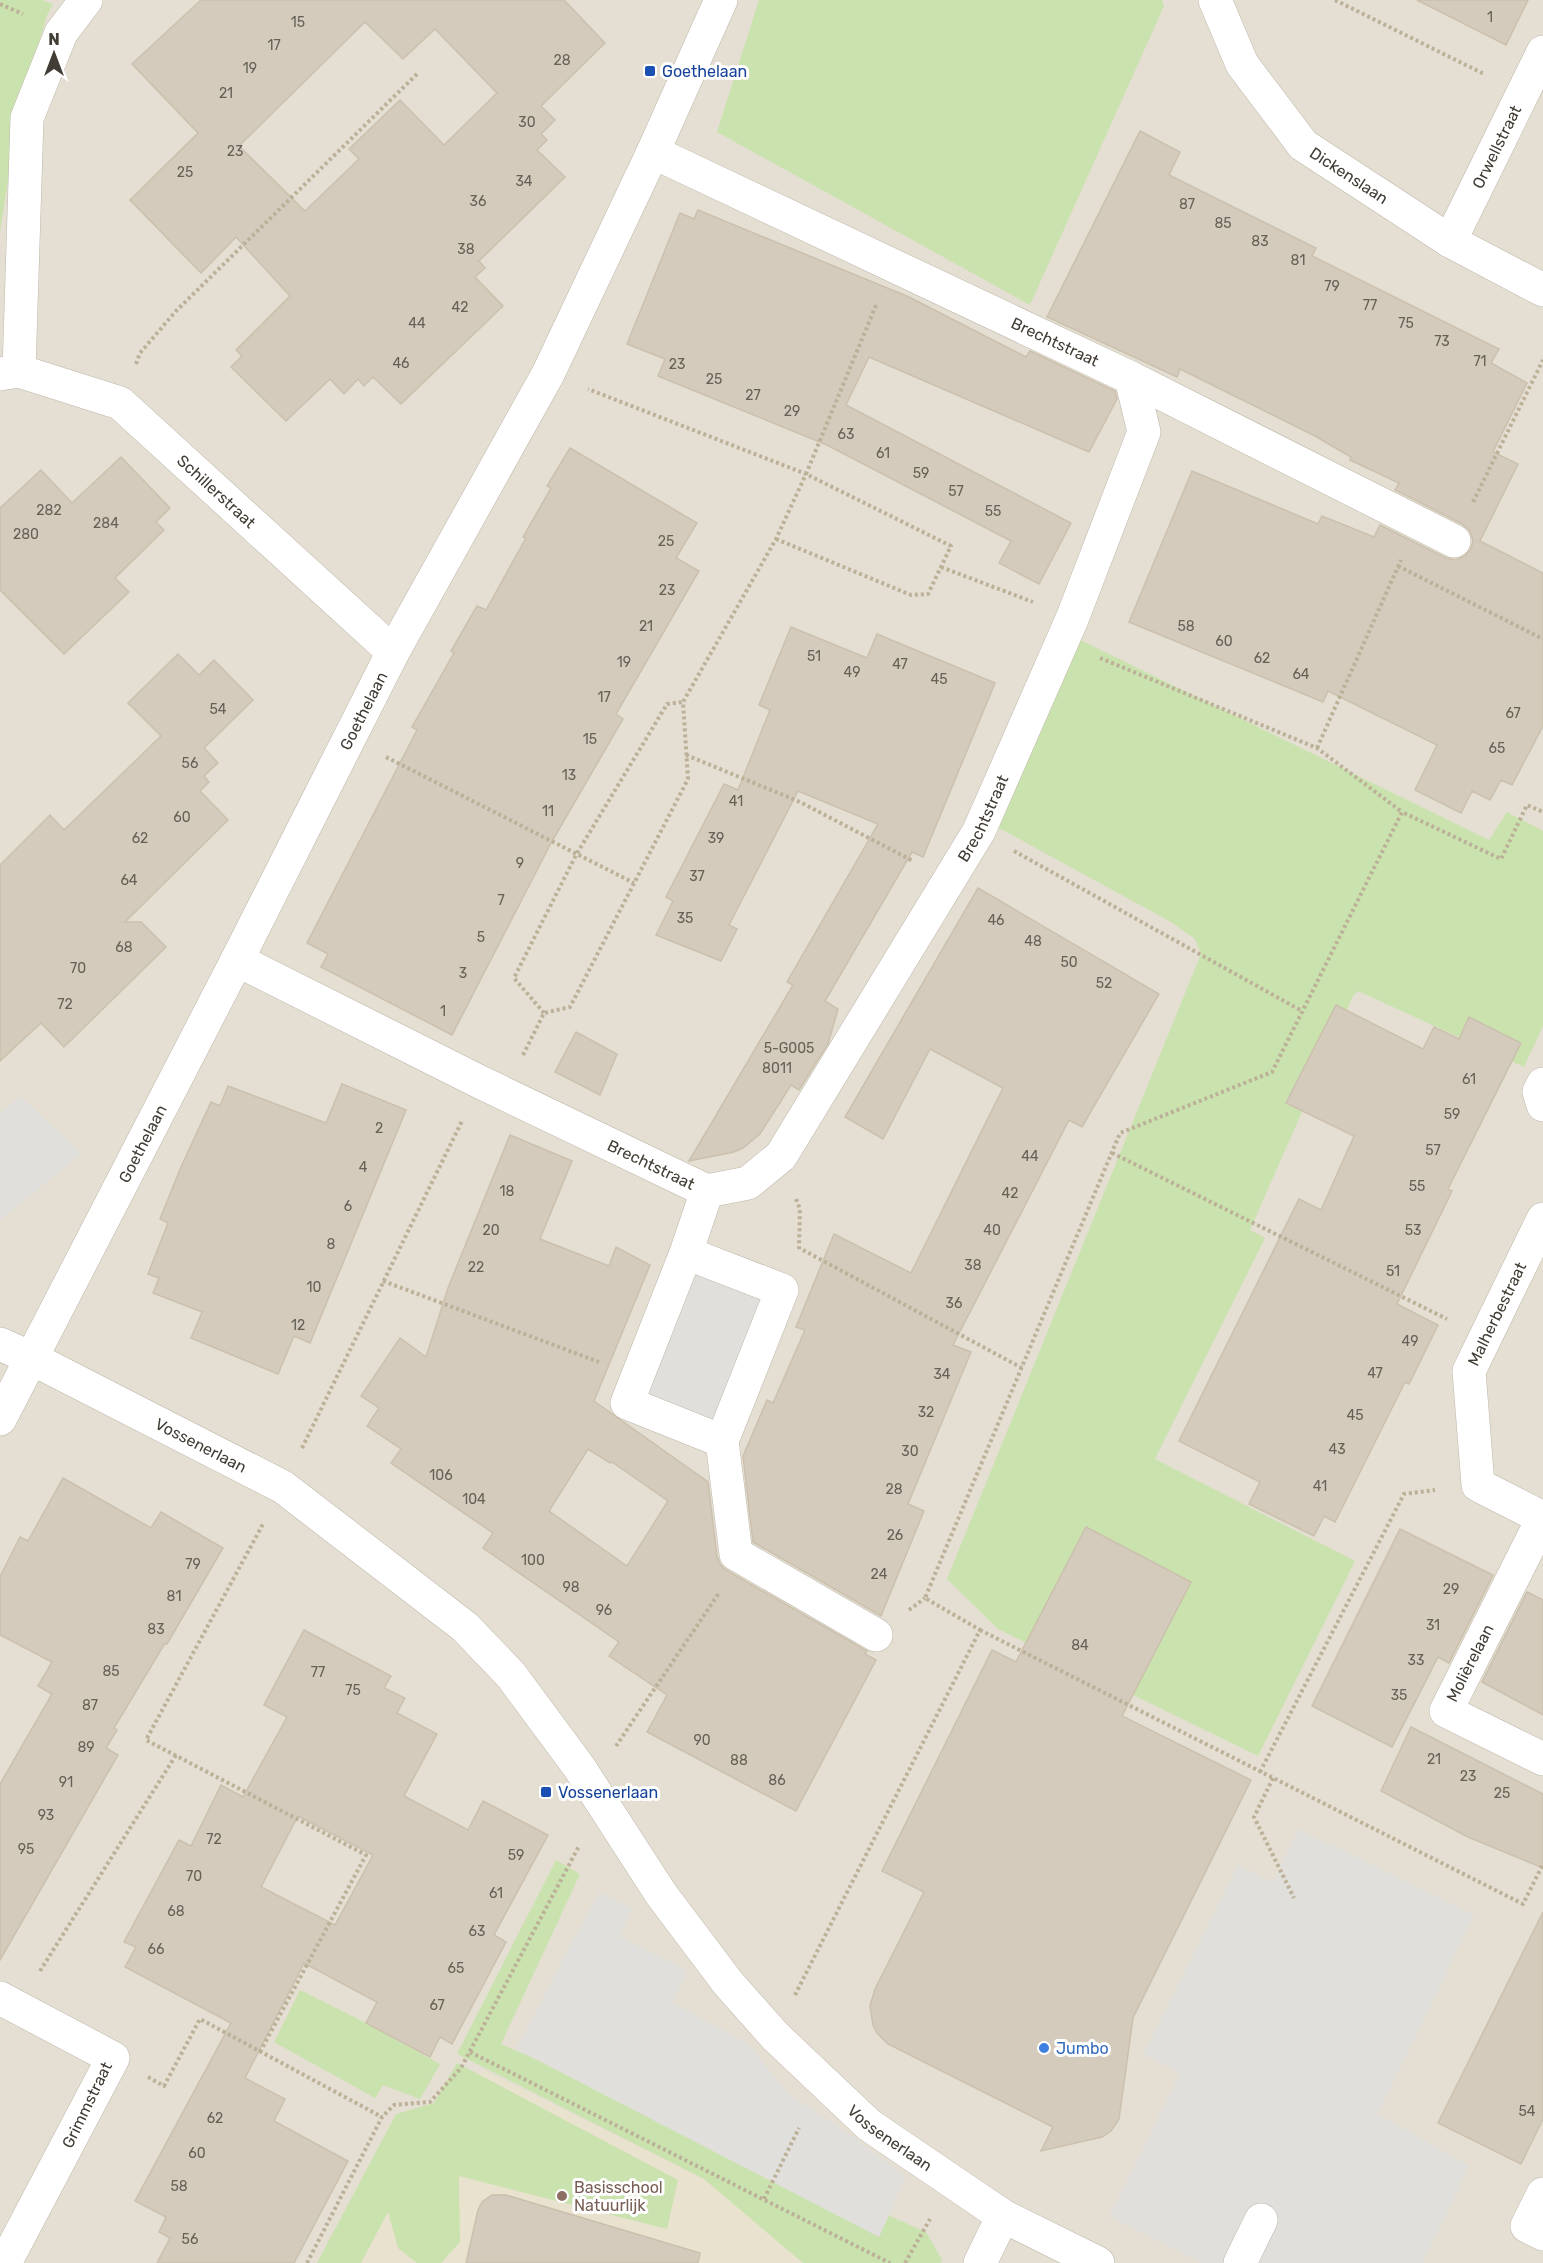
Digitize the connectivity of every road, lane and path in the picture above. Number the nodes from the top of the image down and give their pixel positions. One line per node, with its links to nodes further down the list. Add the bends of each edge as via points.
1 (86, 0): 13 (street, Schillerstraat, via 61,33 27,118)
2 (721, 0): 8 (street, Goethelaan)
3 (1215, 0): 9 (street, Dickenslaan, via 1242,64 1302,145)
4 (1335, 0): 7 (path)
5 (1543, 52): 7 (street, Orwellstraat)
6 (418, 73): 16 (path, via 176,310 140,353)
7 (1522, 93): 9 (street, Orwellstraat)
8 (653, 152): 10 (street, Brechtstraat); 14 (street, Goethelaan)
9 (1450, 241): 11 (street, Dickenslaan)
10 (892, 265): 15 (street, Brechtstraat); 17 (path)
11 (1543, 290)
12 (1543, 360): 20 (path)
13 (10, 373): 16 (street, Schillerstraat)
14 (548, 374): 17 (path); 25 (street, Goethelaan)
15 (1131, 378): 18 (street); 23 (street, Brechtstraat, via 1144,432)
16 (120, 403): 25 (street, Schillerstraat)
17 (806, 474): 19 (path); 22 (path, via 951,546)
18 (1418, 523): 20 (street); 21 (path)
19 (776, 539): 22 (path, via 911,595 928,594); 26 (path)
20 (1454, 541)
21 (1398, 566): 24 (path); 27 (path)
22 (941, 567): 23 (path)
23 (1067, 631): 27 (path); 32 (street, Brechtstraat)
24 (1543, 639)
25 (393, 652): 36 (street, Goethelaan)
26 (683, 702): 29 (path); 33 (path, via 667,704)
27 (1317, 748): 30 (path)
28 (377, 753): 33 (path)
29 (686, 755): 34 (path, via 800,802); 35 (path, via 688,779)
30 (1402, 812): 31 (path, via 1501,860 1527,805); 37 (path)
31 (1543, 812)
32 (979, 831): 37 (path); 43 (street, Brechtstraat)
33 (576, 855): 35 (path); 38 (path, via 514,978)
34 (914, 861)
35 (634, 883): 38 (path, via 570,1007)
36 (237, 960): 39 (street, Brechtstraat); 52 (street, Goethelaan)
37 (1302, 1011): 42 (path, via 1272,1072 1120,1133)
38 (544, 1013): 39 (path, via 515,1072)
39 (480, 1082): 44 (street, Brechtstraat); 48 (path)
40 (1543, 1084): 41 (street, via 1539,1092)
41 (1543, 1105)
42 (1112, 1152): 50 (path); 53 (path)
43 (781, 1156): 44 (street, Brechtstraat, via 748,1183); 46 (path, via 800,1209)
44 (707, 1191): 47 (street)
45 (1543, 1219): 50 (street, Malherbestraat)
46 (799, 1248): 49 (path); 53 (path)
47 (686, 1252): 49 (street); 54 (street)
48 (383, 1281): 54 (path); 58 (path)
49 (782, 1290): 56 (street)
50 (1485, 1338): 57 (street, Malherbestraat, via 1469,1371)
51 (0, 1344): 52 (street, Vossenerlaan)
52 (31, 1358): 55 (street, Goethelaan); 58 (street, Vossenerlaan)
53 (1022, 1368): 61 (path, via 925,1598)
54 (637, 1377): 56 (street, via 627,1403)
55 (0, 1419)
56 (723, 1441): 60 (street, via 736,1554)
57 (1478, 1485): 59 (street); 65 (path, via 1404,1494)
58 (283, 1487): 63 (path, via 146,1740); 67 (street, Vossenerlaan, via 465,1627 511,1675)
59 (1543, 1518): 64 (street, Molièrelaan, via 1446,1711)
60 (743, 1558): 62 (street); 67 (path)
61 (980, 1630): 65 (path); 71 (path)
62 (876, 1635)
63 (176, 1755): 70 (path); 72 (path, via 366,1856)
64 (1543, 1759)
65 (1260, 1772): 66 (path)
66 (1273, 1778): 68 (path, via 1523,1904); 69 (path, via 1254,1817)
67 (596, 1793): 71 (street, Vossenerlaan, via 661,1894); 73 (path)
68 (1543, 1864)
69 (1294, 1898)
70 (9, 2003): 74 (street, Grimmstraat)
71 (774, 2036): 77 (street, Vossenerlaan, via 868,2125)
72 (260, 2052): 74 (path, via 200,2019 164,2085); 75 (path)
73 (470, 2052): 75 (path, via 430,2102 394,2105); 79 (path)
74 (113, 2058): 83 (street, Grimmstraat)
75 (382, 2117): 84 (path)
76 (799, 2128): 79 (path)
77 (952, 2182): 80 (street, Vossenerlaan); 86 (path)
78 (1543, 2194): 82 (street, via 1527,2226)
79 (764, 2199): 85 (path)
80 (1003, 2216): 87 (street); 88 (street, Vossenerlaan)
81 (1261, 2220): 89 (street)
82 (1543, 2234)
83 (5, 2263)
84 (307, 2263)
85 (890, 2263)
86 (905, 2263)
87 (980, 2263)
88 (1098, 2263)
89 (1240, 2263)

